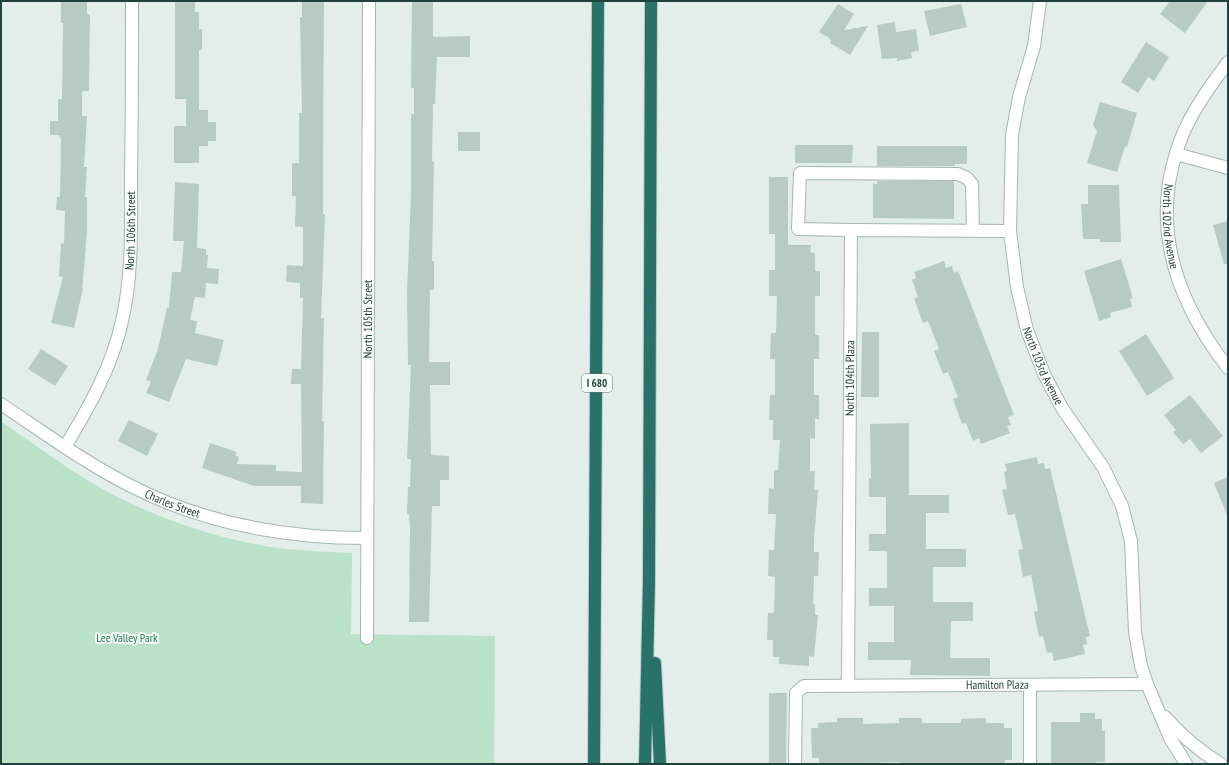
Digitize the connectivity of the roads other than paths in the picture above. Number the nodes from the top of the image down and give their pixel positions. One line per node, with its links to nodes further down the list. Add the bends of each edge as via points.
1 (132, 1): 14 (street, North 106th Street, via 129,277 122,321 110,361 93,400)
2 (369, 1): 15 (street, North 105th Street)
3 (598, 1): 22 (highway, I 680)
4 (651, 1): 16 (highway)
5 (1040, 1): 11 (street, North 103rd Avenue, via 1034,46 1013,124)
6 (1228, 62): 7 (street, North 102nd Avenue, via 1198,104)
7 (1176, 154): 8 (street); 12 (street, North 102nd Avenue, via 1169,188 1167,220 1173,266 1193,316)
8 (1228, 168)
9 (851, 230): 10 (street); 10 (street, via 798,229 800,173 958,174 972,184); 19 (street, North 104th Plaza)
10 (973, 230): 11 (street)
11 (1010, 231): 18 (street, North 103rd Avenue, via 1021,308 1036,355 1062,408 1114,486 1128,527 1135,632)
12 (1228, 368)
13 (1, 404): 14 (street, Charles Street)
14 (65, 447): 15 (street, Charles Street, via 128,485 171,505 196,513 264,530 313,536)
15 (367, 538): 17 (street, North 105th Street)
16 (649, 580): 23 (highway); 24 (highway)
17 (367, 638)
18 (1147, 684): 20 (street, Hamilton Plaza); 21 (street, North 103rd Avenue)
19 (848, 685): 20 (street, Hamilton Plaza); 25 (street, Hamilton Plaza, via 804,686 796,693)
20 (1030, 685): 26 (street)
21 (1160, 712): 27 (street, via 1170,738); 28 (street, via 1184,739)
22 (594, 764)
23 (645, 764)
24 (660, 764)
25 (795, 764)
26 (1030, 764)
27 (1186, 764)
28 (1221, 764)

